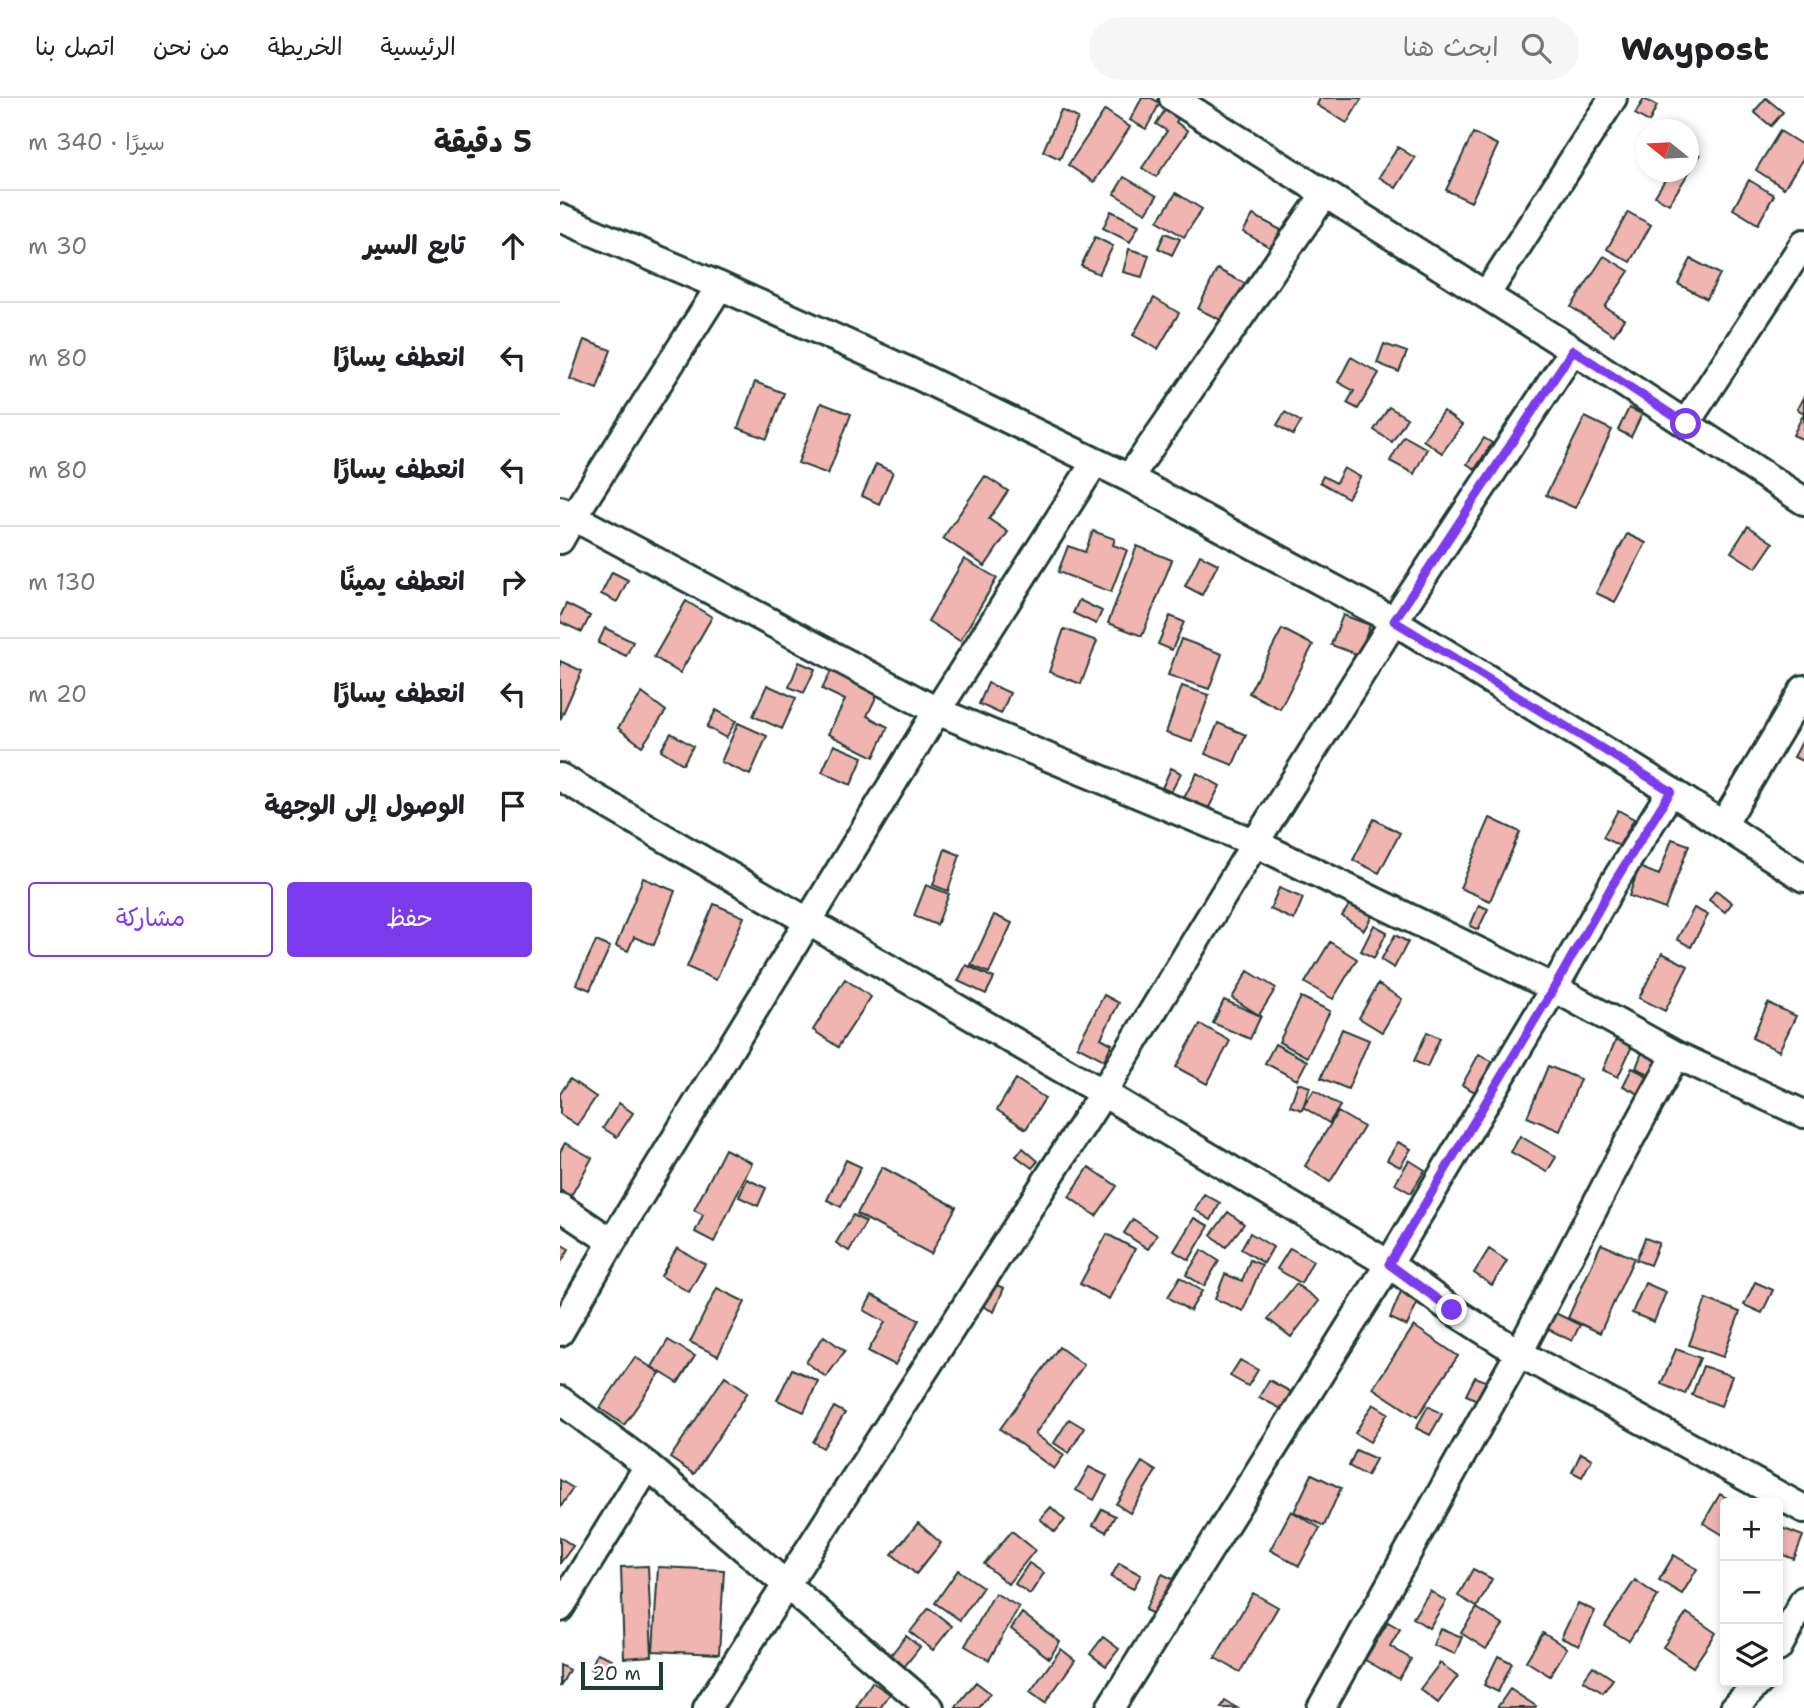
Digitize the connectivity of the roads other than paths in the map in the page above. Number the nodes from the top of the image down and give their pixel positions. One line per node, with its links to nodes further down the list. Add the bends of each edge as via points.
1 (1173, 98): 3 (street)
2 (1613, 98): 7 (street)
3 (1325, 194): 7 (street); 11 (street)
4 (560, 218): 6 (street)
5 (1804, 243): 9 (street)
6 (720, 286): 10 (street); 13 (street)
7 (1486, 295): 8 (street)
8 (1573, 350): 9 (street); 14 (street)
9 (1686, 424): 12 (street)
10 (1095, 462): 11 (street); 16 (street)
11 (1129, 478): 14 (street)
12 (1804, 501)
13 (564, 522): 16 (street)
14 (1394, 621): 18 (street); 20 (street)
15 (1804, 689): 19 (street)
16 (937, 711): 20 (street); 22 (street)
17 (560, 777): 22 (street)
18 (1671, 791): 19 (street); 23 (street)
19 (1723, 825): 21 (street)
20 (1255, 843): 23 (street); 25 (street)
21 (1804, 878)
22 (808, 923): 25 (street); 28 (street)
23 (1554, 988): 24 (street); 29 (street)
24 (1676, 1055): 26 (street); 31 (street)
25 (1103, 1093): 29 (street); 35 (street)
26 (1804, 1114)
27 (560, 1207): 28 (street)
28 (612, 1242): 30 (street)
29 (1389, 1264): 31 (street); 42 (street)
30 (560, 1332)
31 (1519, 1353): 34 (street); 43 (street)
32 (560, 1400): 33 (street)
33 (648, 1466): 35 (street); 37 (street)
34 (1804, 1508)
35 (786, 1583): 40 (street); 41 (street)
36 (1804, 1601): 38 (street)
37 (560, 1608)
38 (1783, 1639)
39 (1754, 1687): 44 (street)
40 (707, 1708)
41 (930, 1708)
42 (1110, 1708)
43 (1321, 1708)
44 (1734, 1708)

